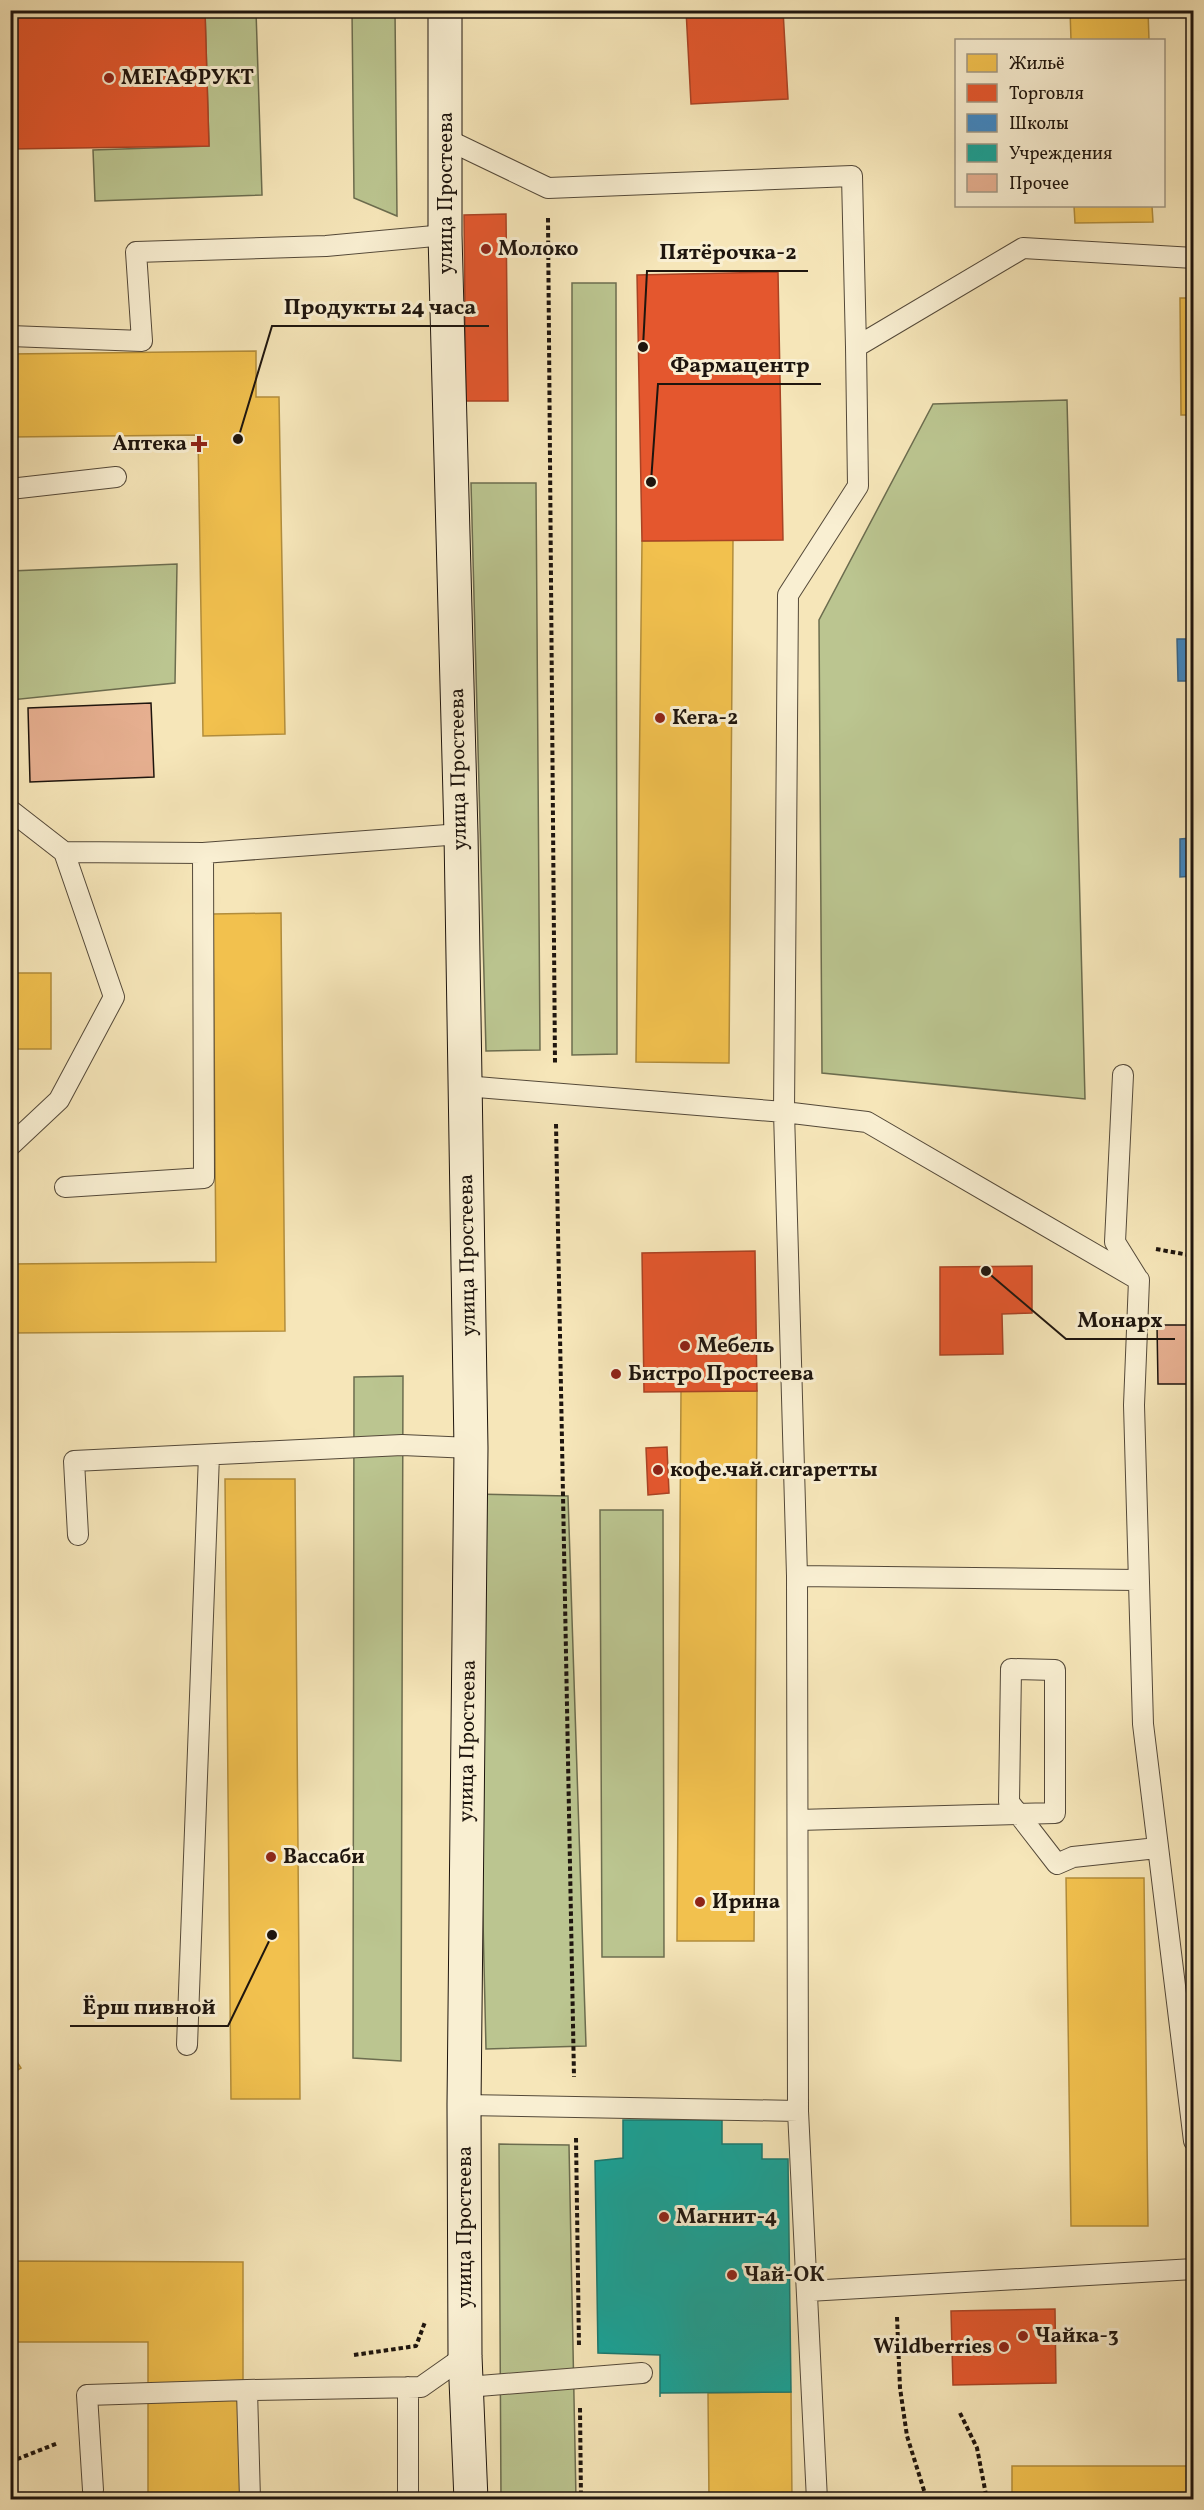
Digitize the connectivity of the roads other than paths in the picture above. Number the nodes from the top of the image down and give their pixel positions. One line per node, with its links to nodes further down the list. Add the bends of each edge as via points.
1 (445, 10): 2 (street, улица Простеева)
2 (446, 139): 3 (street, улица Простеева); 6 (lane, via 548,188 852,176)
3 (445, 236): 5 (lane, via 326,246 136,252 142,341); 10 (street, улица Простеева)
4 (1194, 258): 6 (lane, via 1023,248)
5 (10, 336)
6 (856, 347): 15 (lane, via 858,486 788,595)
7 (116, 477): 8 (lane)
8 (10, 489)
9 (10, 810): 11 (lane)
10 (460, 834): 12 (lane); 14 (street, улица Простеева)
11 (64, 852): 12 (lane); 16 (lane, via 114,997 59,1100)
12 (203, 852): 17 (lane, via 204,1178)
13 (1123, 1075): 18 (lane, via 1115,1242)
14 (465, 1086): 15 (lane); 19 (street, улица Простеева)
15 (784, 1112): 18 (lane, via 867,1122); 22 (lane)
16 (10, 1146)
17 (65, 1187)
18 (1139, 1280): 23 (lane, via 1134,1405)
19 (471, 1448): 20 (lane, via 402,1445); 28 (street, улица Простеева)
20 (209, 1455): 21 (lane, via 74,1461); 27 (lane)
21 (78, 1535)
22 (797, 1576): 23 (lane); 25 (lane)
23 (1137, 1580): 26 (lane, via 1143,1724)
24 (1018, 1814): 24 (lane, via 1009,1802 1011,1669 1055,1670 1055,1813); 25 (lane); 26 (lane, via 1057,1864 1073,1857)
25 (798, 1820): 29 (lane)
26 (1157, 1848): 30 (lane)
27 (187, 2045)
28 (464, 2105): 29 (lane); 33 (street, улица Простеева)
29 (798, 2111): 32 (lane)
30 (1194, 2141)
31 (1194, 2269): 32 (lane)
32 (808, 2290): 41 (lane)
33 (466, 2371): 34 (lane, via 579,2378); 35 (lane, via 421,2387); 40 (street, улица Простеева)
34 (642, 2373)
35 (408, 2387): 36 (lane); 39 (lane)
36 (247, 2390): 37 (lane, via 87,2396); 38 (lane)
37 (93, 2490)
38 (250, 2499)
39 (408, 2499)
40 (471, 2499)
41 (817, 2499)

